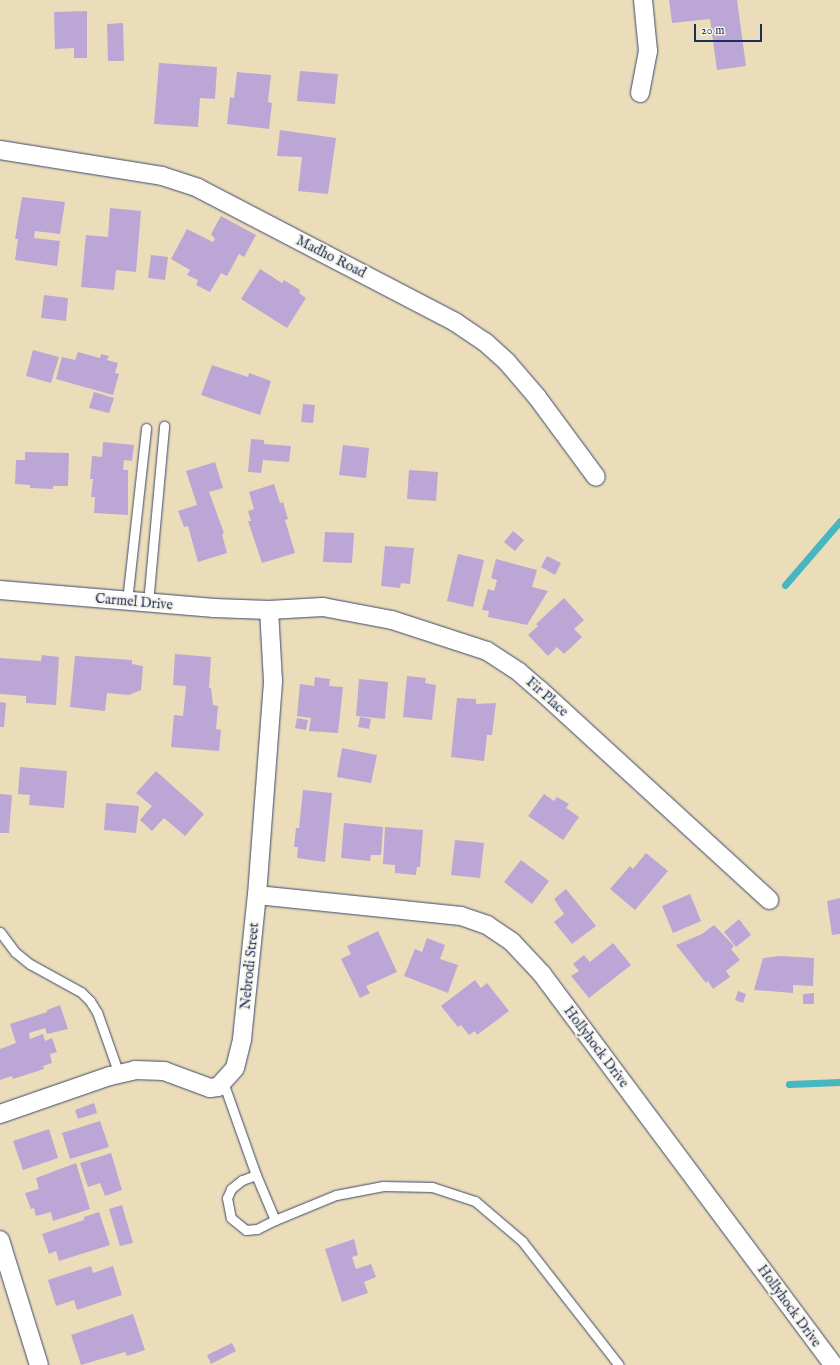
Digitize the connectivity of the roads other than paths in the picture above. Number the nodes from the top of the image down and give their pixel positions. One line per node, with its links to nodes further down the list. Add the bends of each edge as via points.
1 (643, 0): 2 (street, via 648,51)
2 (640, 93)
3 (0, 150): 6 (street, Madho Road, via 162,176 198,188 455,322 485,342 507,362 537,397)
4 (164, 426): 9 (lane)
5 (146, 428): 8 (lane)
6 (596, 477)
7 (0, 590): 8 (street, Carmel Drive)
8 (127, 602): 9 (street, Carmel Drive)
9 (148, 603): 10 (street, Carmel Drive)
10 (269, 610): 11 (street, Nebrodi Street, via 273,681); 12 (street, Fir Place, via 323,607 353,611 444,635 487,651 519,672 540,690)
11 (257, 894): 15 (street, Nebrodi Street, via 242,1039 235,1068); 22 (street, Hollyhock Drive, via 461,916 487,924 512,942 547,980)
12 (770, 900)
13 (0, 932): 14 (lane, via 15,952 30,964 81,992 90,1001 97,1012)
14 (119, 1074): 15 (street, via 150,1069 164,1071 210,1088); 16 (street)
15 (223, 1082): 17 (lane)
16 (0, 1114)
17 (256, 1175): 18 (lane); 18 (lane, via 242,1180 231,1188 227,1198 231,1218 246,1230 256,1229)
18 (275, 1220): 21 (lane, via 336,1195 383,1186 432,1187 475,1202 522,1241)
19 (0, 1240): 20 (street)
20 (39, 1365)
21 (619, 1365)
22 (832, 1365)

